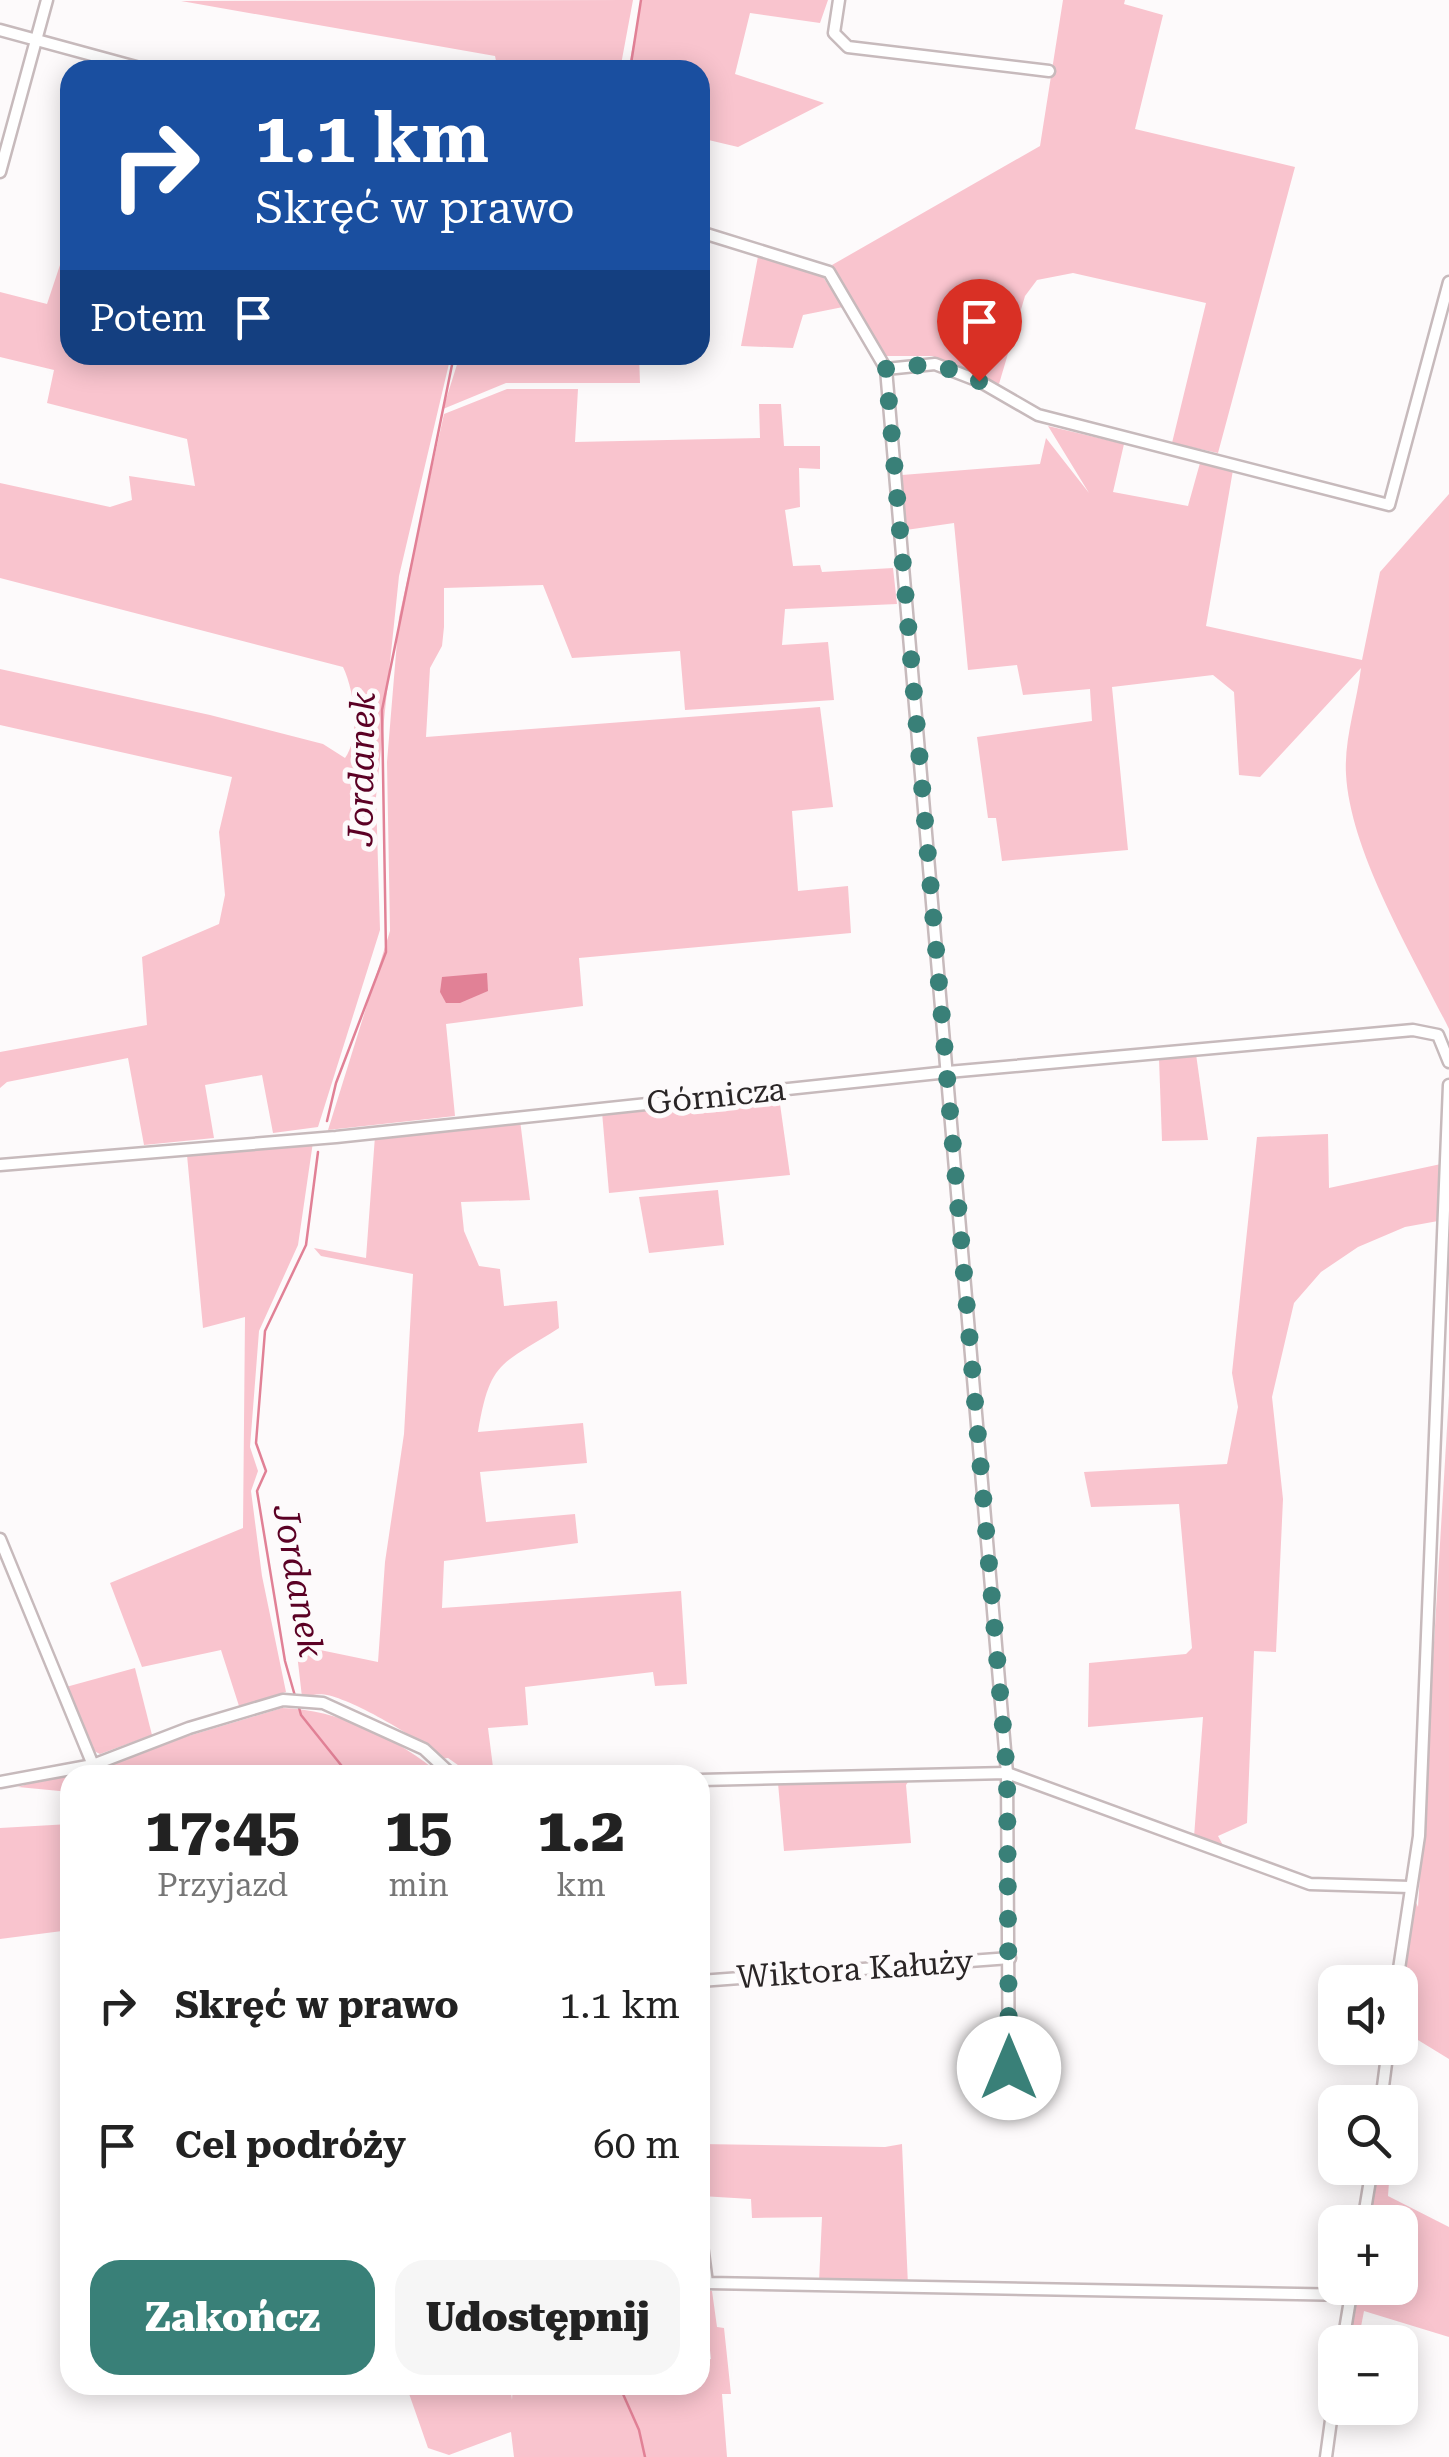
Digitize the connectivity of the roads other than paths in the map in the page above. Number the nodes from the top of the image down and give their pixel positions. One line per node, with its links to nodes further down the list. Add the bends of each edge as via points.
1 (47, 0): 4 (street)
2 (840, 0): 6 (street, via 834,33 848,48)
3 (0, 30): 4 (street)
4 (36, 40): 5 (street); 7 (street)
5 (110, 60)
6 (1048, 71)
7 (0, 172)
8 (710, 235): 10 (street, via 829,272)
9 (1449, 282): 10 (street, via 1388,505 1038,415 936,364)
10 (886, 368): 12 (street, Wiktora Kałuży)
11 (1449, 1062): 12 (street, Górnicza, via 1444,1042 1432,1031)
12 (948, 1072): 14 (street, Górnicza); 19 (street, Wiktora Kałuży)
13 (1449, 1085): 22 (street, via 1419,1836)
14 (0, 1165)
15 (0, 1539): 16 (street)
16 (92, 1765): 17 (street, via 288,1700 323,1702 424,1750)
17 (441, 1765)
18 (60, 1771): 21 (street)
19 (1007, 1773): 20 (street); 22 (street, via 1310,1884); 23 (street, Wiktora Kałuży)
20 (710, 1780)
21 (0, 1782)
22 (1410, 1886): 24 (street)
23 (1010, 1958): 25 (street, Wiktora Kałuży); 26 (street, Wiktora Kałuży)
24 (1399, 1965)
25 (710, 1980)
26 (1009, 2105)
27 (710, 2283): 28 (street)
28 (1318, 2291)
29 (1330, 2425): 30 (street)
30 (1326, 2457)

